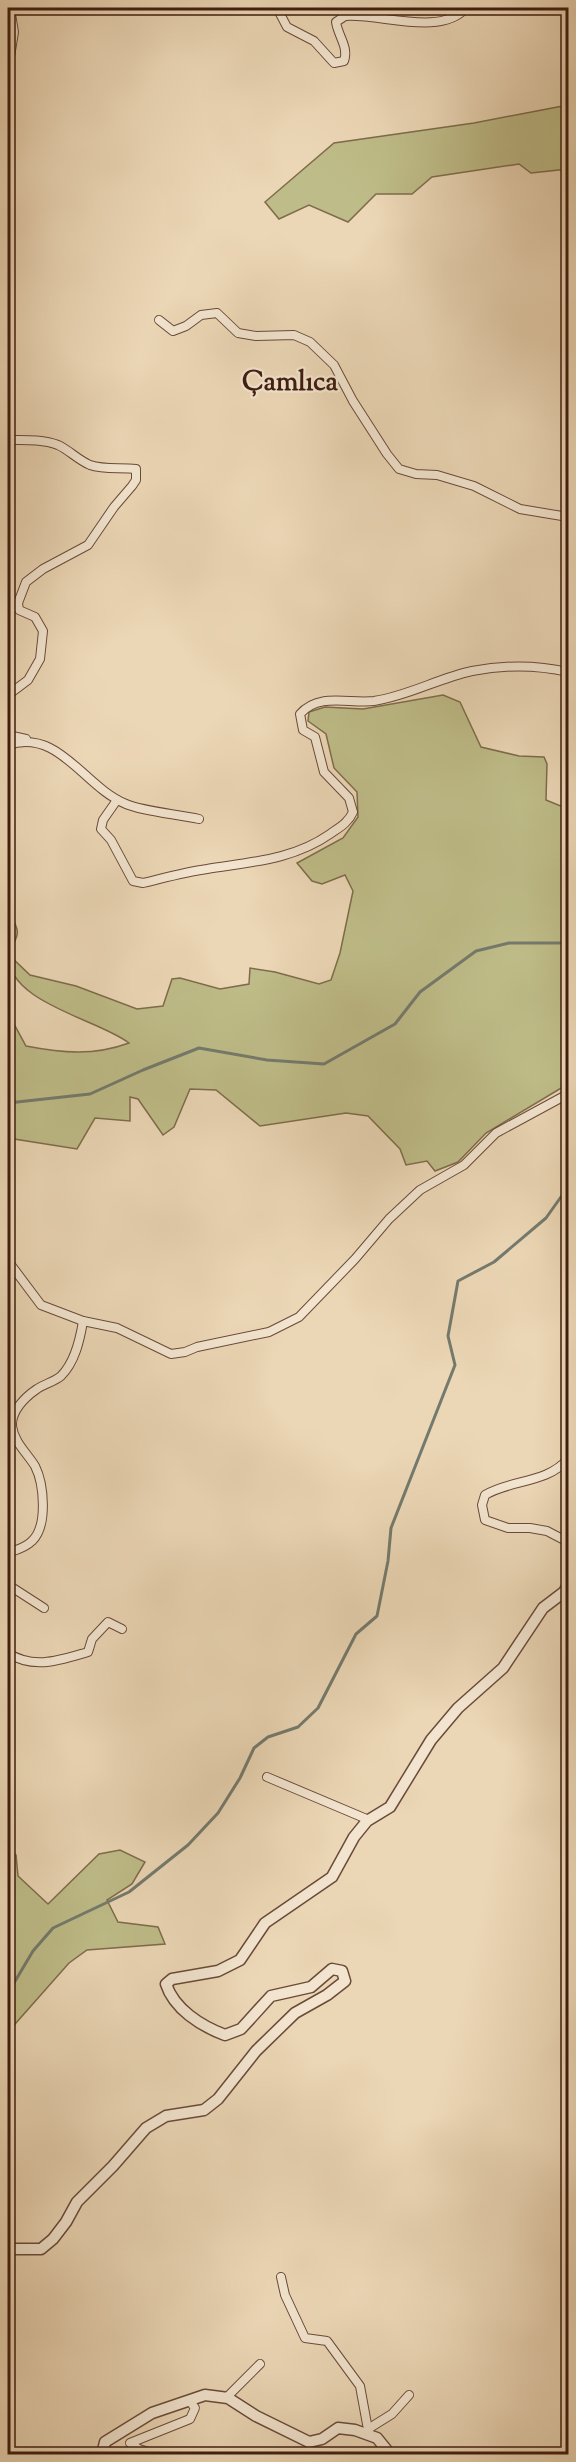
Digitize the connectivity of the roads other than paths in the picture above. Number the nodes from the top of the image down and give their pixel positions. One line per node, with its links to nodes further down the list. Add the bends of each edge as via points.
1 (10, 8): 4 (street, via 14,32)
2 (277, 8): 3 (street, via 287,27 314,41 334,63 344,61 346,55 336,22 345,16 435,22 452,19)
3 (466, 8)
4 (8, 69)
5 (159, 320): 7 (street, via 173,331 201,315 217,313 238,333 294,335 310,342 334,365 399,470 437,475 474,486 520,509)
6 (8, 440): 9 (street, via 59,446 103,468 136,469 132,486 88,545 26,582 19,610 35,617 43,631 40,658 28,680)
7 (568, 517)
8 (568, 672): 13 (street, via 549,667 471,672 376,701 331,700 306,706 300,714 303,730 315,737 324,772 349,798 353,812 349,821 301,851 143,883 133,881 101,829)
9 (8, 695)
10 (8, 735): 11 (street)
11 (35, 741): 12 (street); 13 (street, via 54,749)
12 (8, 745)
13 (117, 800): 14 (street)
14 (199, 819)
15 (568, 1094): 17 (street, via 496,1133 464,1165 420,1190 299,1317 284,1326 171,1354 117,1328)
16 (8, 1261): 17 (street, via 41,1305)
17 (83, 1321): 20 (street, via 72,1359 61,1376 38,1388 14,1413 12,1426 35,1467 42,1485 43,1504 39,1532 23,1548)
18 (568, 1459): 19 (street, via 539,1479 494,1490 485,1495 482,1505 485,1520 496,1526 547,1531)
19 (568, 1542)
20 (8, 1553)
21 (568, 1585): 27 (street, via 543,1608 503,1668 458,1708 431,1740 390,1807)
22 (8, 1588): 23 (street)
23 (44, 1608)
24 (122, 1629): 25 (street, via 108,1622 92,1639 88,1652 54,1662 28,1662)
25 (8, 1653)
26 (267, 1778): 27 (street)
27 (369, 1820): 28 (street, via 354,1837 332,1877 265,1923 240,1960 218,1971 172,1979 166,1984 170,1997 203,2026 225,2036 241,2029 270,1996 311,1987 332,1969 342,1971 345,1982 294,2013 204,2110 166,2116 146,2128 77,2202 53,2239 41,2249)
28 (8, 2249)
29 (281, 2277): 34 (street, via 305,2338 327,2342 360,2386)
30 (260, 2364): 32 (street)
31 (410, 2395): 34 (street)
32 (226, 2398): 33 (street, via 205,2395); 34 (street, via 309,2442 338,2428)
33 (189, 2400): 35 (street, via 152,2413 124,2430 105,2442); 36 (street, via 195,2408 190,2419 130,2443)
34 (369, 2432): 37 (street)
35 (102, 2454)
36 (155, 2454)
37 (390, 2454)

